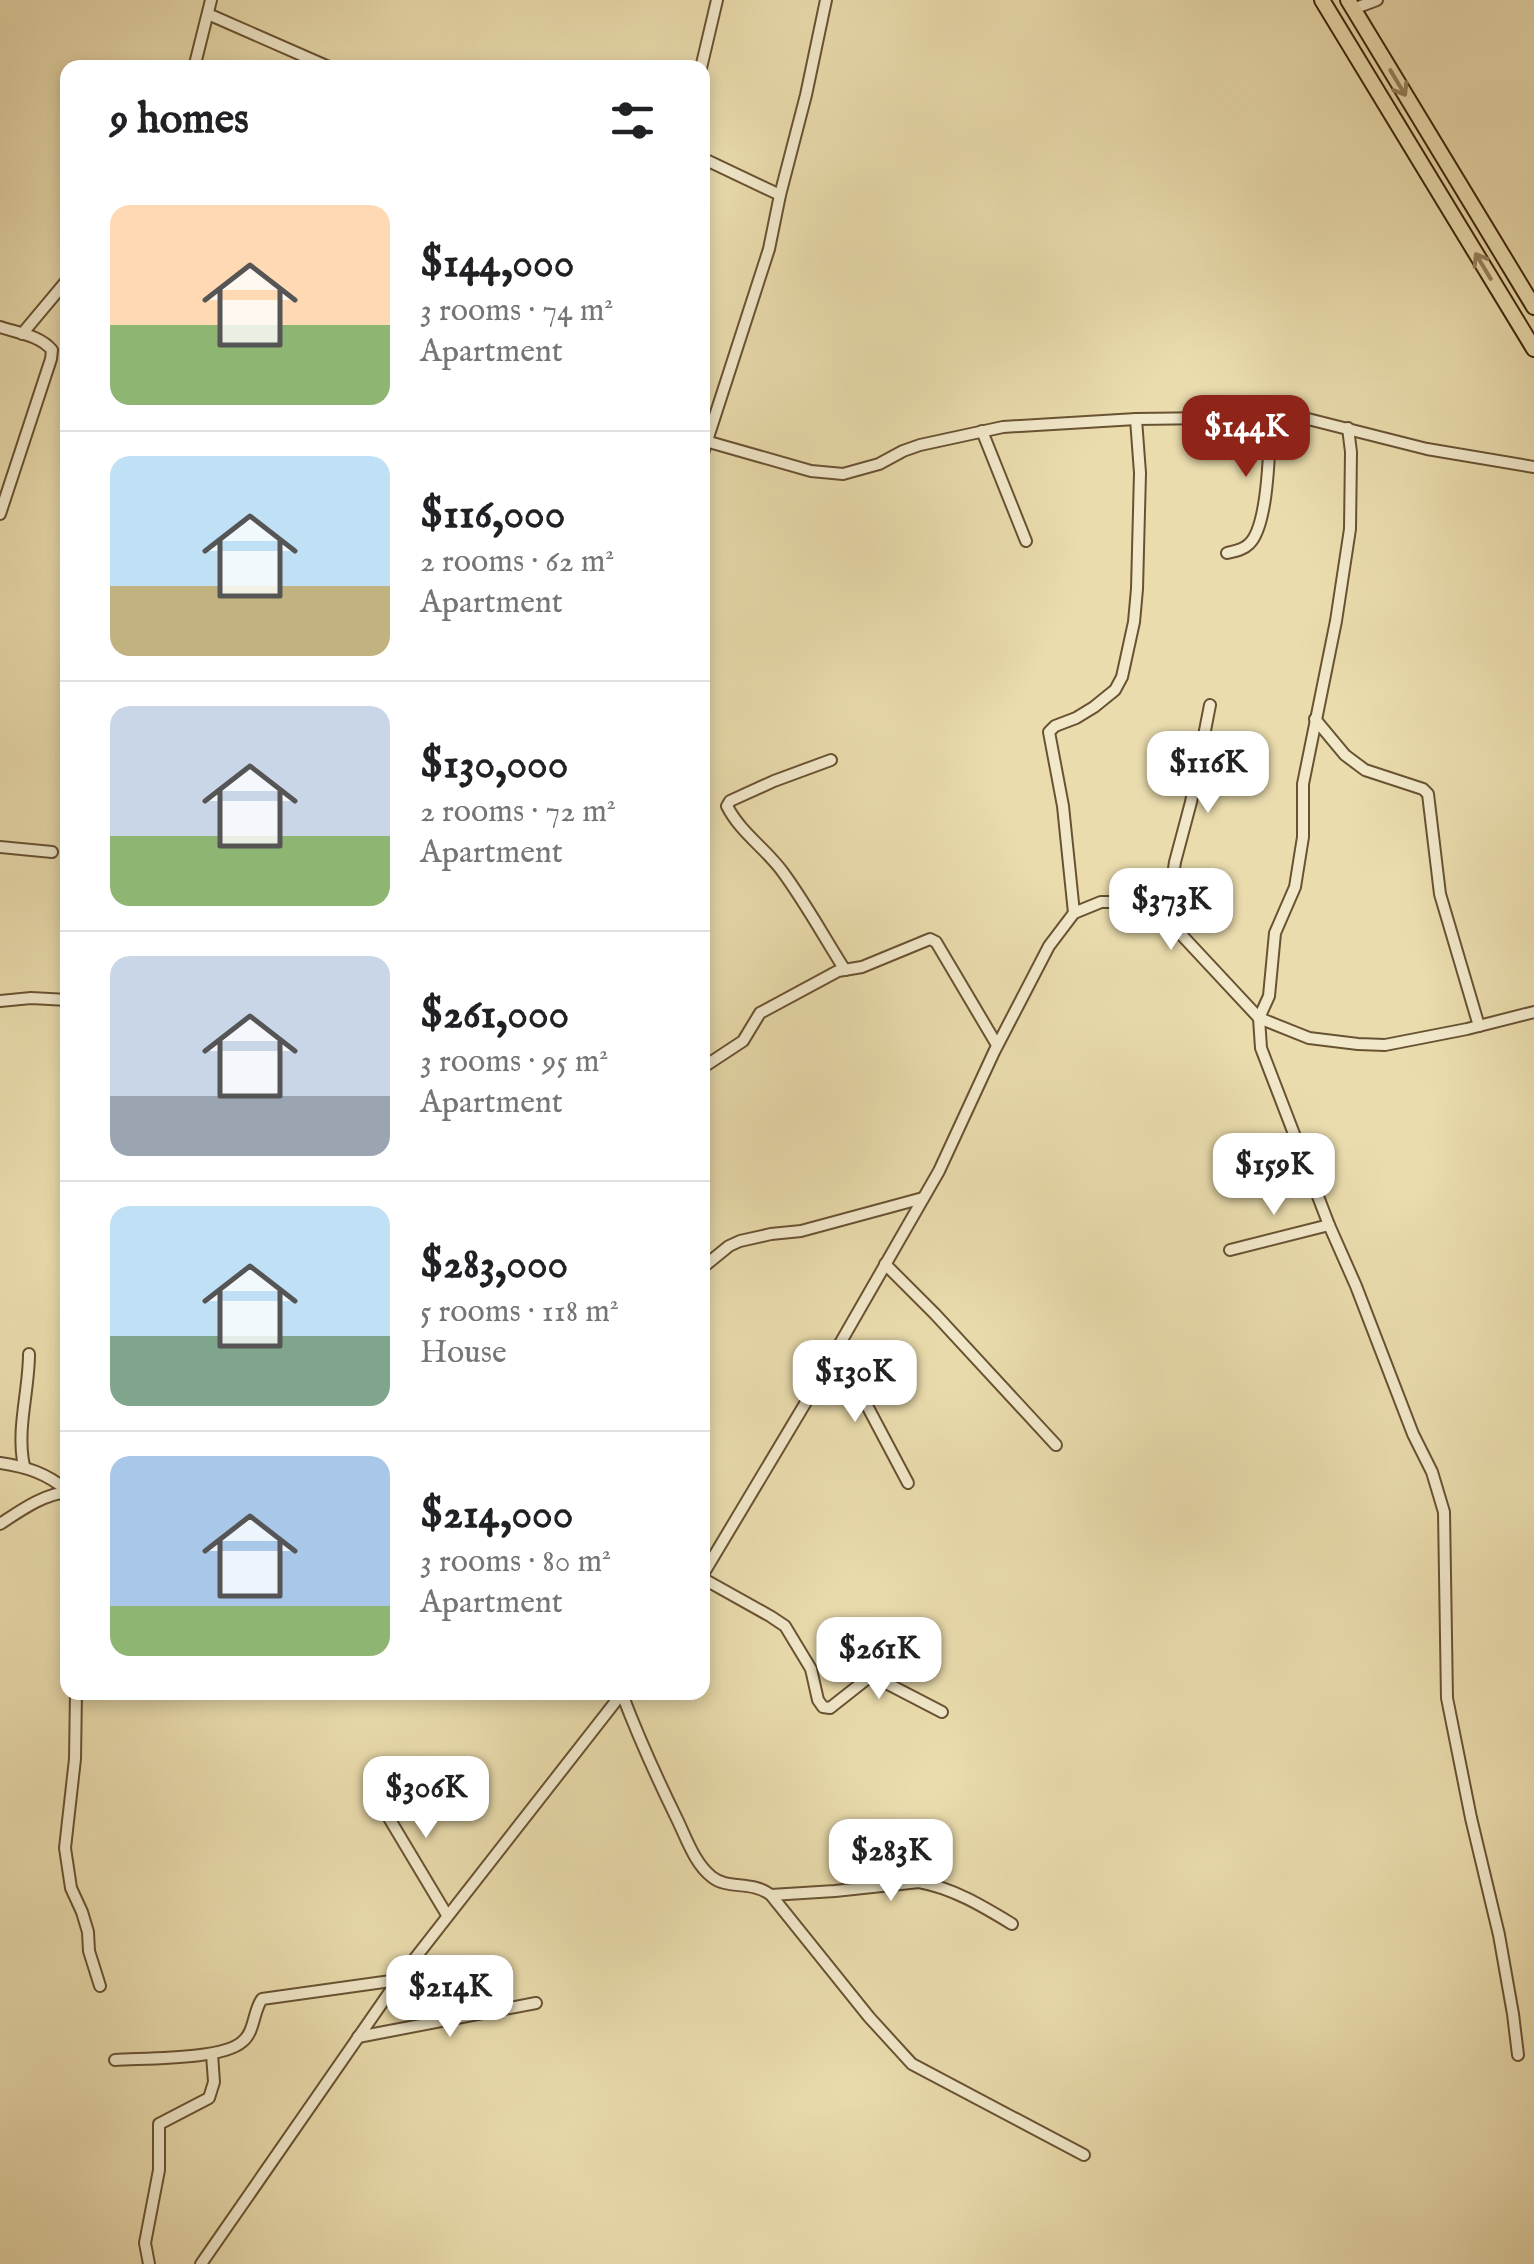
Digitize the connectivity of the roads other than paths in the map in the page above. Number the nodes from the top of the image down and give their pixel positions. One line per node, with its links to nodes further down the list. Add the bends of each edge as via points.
1 (211, 0): 7 (street)
2 (716, 0): 10 (street)
3 (826, 0): 12 (street)
4 (1322, 0): 17 (highway, one-way to 4)
5 (1377, 0): 6 (street)
6 (1351, 4): 14 (highway, one-way to 14)
7 (208, 14): 8 (street); 9 (street)
8 (196, 60)
9 (313, 60)
10 (703, 60)
11 (710, 162): 12 (street)
12 (780, 195): 20 (street, via 769,249)
13 (60, 289): 16 (street)
14 (1534, 307)
15 (0, 328): 16 (street)
16 (22, 334): 25 (street, via 48,344 52,359)
17 (1534, 349)
18 (1271, 417): 19 (street); 21 (street); 27 (street, via 1261,526 1251,543)
19 (1136, 419): 22 (street); 33 (street, via 1137,589 1122,677 1094,707 1049,732)
20 (710, 426)
21 (1348, 428): 24 (street); 29 (street, via 1350,529)
22 (982, 431): 23 (street, via 843,474); 26 (street)
23 (710, 442)
24 (1534, 467)
25 (0, 514)
26 (1026, 541)
27 (1227, 553)
28 (1210, 705): 34 (street)
29 (1315, 719): 39 (street, via 1296,887 1276,928 1269,996); 40 (street, via 1354,763 1428,794 1440,894)
30 (831, 760): 35 (street, via 728,806 782,872)
31 (0, 848): 32 (street)
32 (52, 852)
33 (1074, 913): 34 (street, via 1120,902); 41 (street, via 1049,946)
34 (1166, 921): 39 (street)
35 (845, 970): 41 (street, via 930,938); 42 (street, via 760,1013 742,1041)
36 (60, 1000): 37 (street)
37 (0, 1001)
38 (1534, 1012): 40 (street)
39 (1259, 1018): 40 (street, via 1308,1038 1358,1044 1419,1040); 44 (street, via 1265,1063)
40 (1479, 1026)
41 (997, 1046): 43 (street)
42 (710, 1063)
43 (923, 1198): 46 (street, via 740,1240); 47 (street)
44 (1329, 1225): 45 (street); 72 (street, via 1444,1512 1447,1698 1499,1934)
45 (1230, 1250)
46 (710, 1261)
47 (885, 1264): 48 (street); 50 (street)
48 (837, 1349): 53 (street); 57 (street)
49 (28, 1354): 52 (street)
50 (1056, 1445)
51 (0, 1463): 52 (street)
52 (24, 1466): 54 (street)
53 (908, 1483)
54 (60, 1485)
55 (60, 1492): 56 (street)
56 (0, 1524)
57 (710, 1563)
58 (710, 1582): 62 (street, via 784,1626 811,1669 824,1707 868,1678)
59 (76, 1700): 68 (street, via 65,1848)
60 (618, 1700): 65 (street)
61 (626, 1700): 64 (street, via 701,1866 716,1881)
62 (942, 1712)
63 (371, 1788): 65 (street)
64 (771, 1895): 66 (street, via 919,1882); 74 (street, via 912,2064)
65 (447, 1915): 67 (street)
66 (1012, 1924)
67 (398, 1980): 70 (street); 71 (street, via 262,1999 244,2041)
68 (100, 1986)
69 (536, 2003): 70 (street)
70 (357, 2037): 76 (street)
71 (212, 2054): 73 (street); 75 (street, via 208,2098 160,2124 145,2244)
72 (1518, 2056)
73 (115, 2060)
74 (1084, 2156)
75 (149, 2264)
76 (201, 2264)

